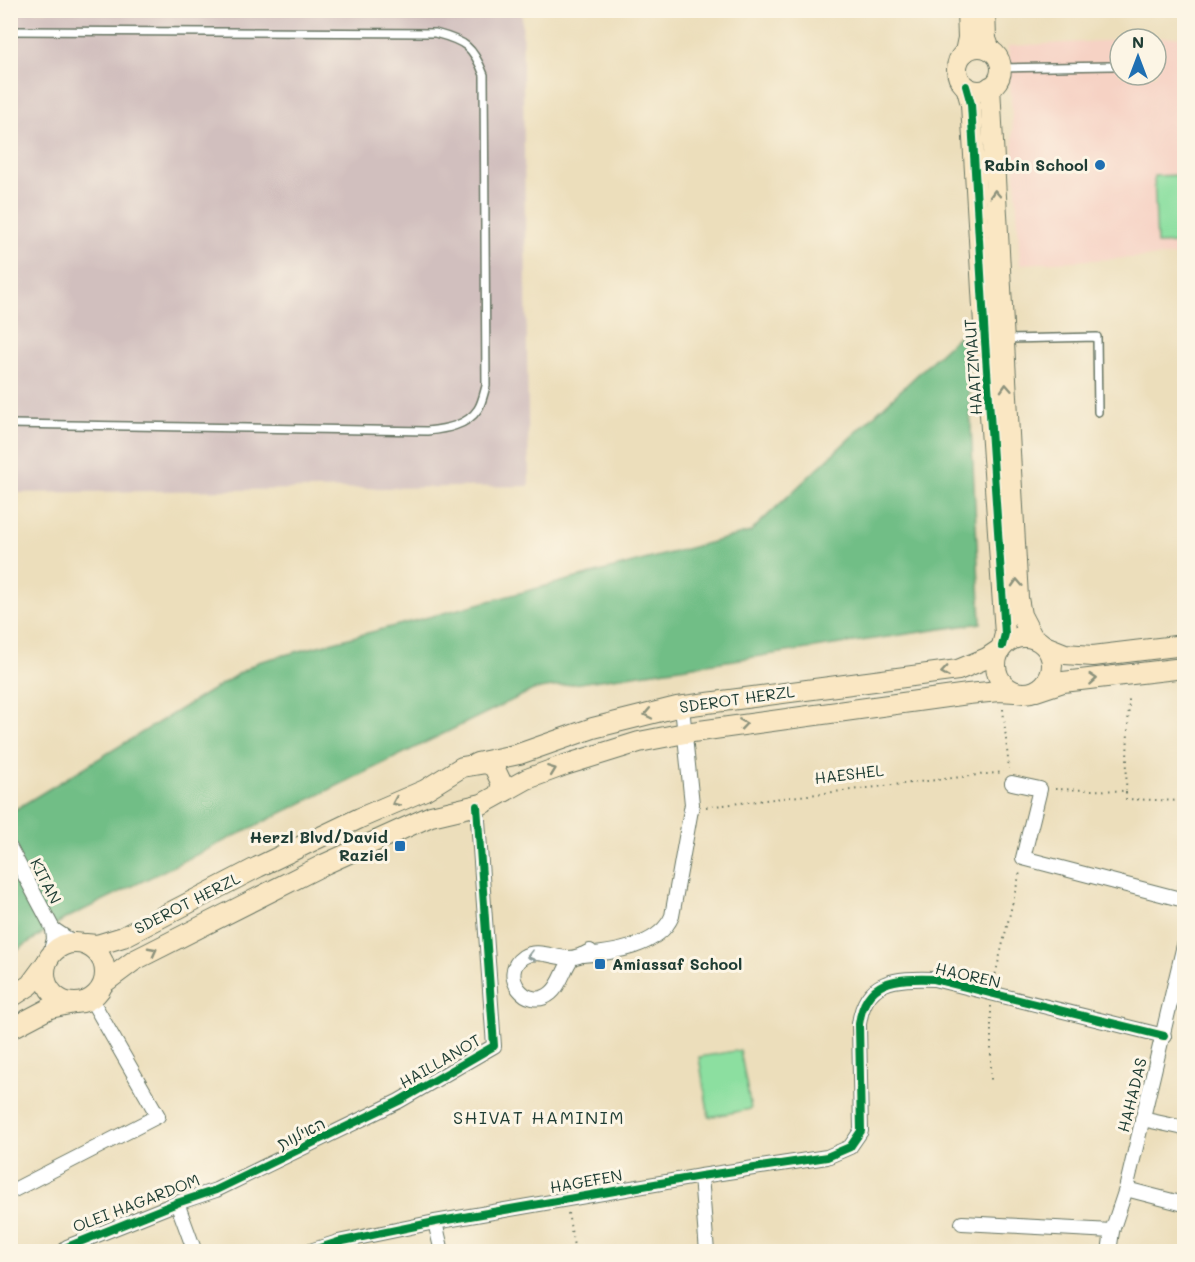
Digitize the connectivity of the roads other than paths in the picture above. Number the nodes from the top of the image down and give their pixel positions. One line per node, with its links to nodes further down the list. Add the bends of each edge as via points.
1 (967, 10): 5 (main road)
2 (985, 10): 4 (main road)
3 (10, 31): 12 (lane, via 435,33 459,39 477,55 484,75 486,374 478,410 448,429)
4 (990, 50): 5 (main road, via 976,47); 7 (main road)
5 (965, 52): 8 (main road, via 959,58 957,71)
6 (1108, 66): 7 (lane)
7 (1000, 68): 9 (main road)
8 (966, 86): 9 (main road, via 976,91); 15 (main road, HAATZMAUT, via 971,104 1005,634)
9 (990, 87): 10 (main road, HAATZMAUT, one-way to 9)
10 (1003, 340): 11 (lane, via 1097,337); 13 (main road, HAATZMAUT, one-way to 10, via 1021,615 1018,598)
11 (1098, 412)
12 (10, 424)
13 (1039, 642): 14 (main road, via 1065,654 1094,656); 15 (main road, via 1016,638); 17 (main road, via 1052,662 1052,671)
14 (1185, 645)
15 (1000, 648): 18 (main road, via 995,667); 19 (main road, SDEROT HERZL, one-way to 19, via 958,670)
16 (1185, 668): 17 (main road, one-way to 16, via 1063,682)
17 (1036, 690): 18 (main road)
18 (1009, 692): 20 (main road, SDEROT HERZL, one-way to 18, via 968,694)
19 (682, 707): 20 (street); 21 (main road, SDEROT HERZL, one-way to 21, via 613,722 519,754)
20 (685, 733): 24 (main road, SDEROT HERZL, one-way to 20, via 601,753); 31 (street, via 691,809 670,921)
21 (477, 763): 22 (main road); 24 (main road, via 494,767 502,784)
22 (448, 776): 25 (main road, via 443,785 452,806); 29 (main road, SDEROT HERZL, one-way to 29, via 123,937 97,945)
23 (1012, 783): 27 (street, via 1040,789 1023,858)
24 (499, 793): 25 (main road)
25 (469, 808): 34 (main road, SDEROT HERZL, one-way to 25, via 135,960 288,881 430,816); 44 (street, האילנות, via 494,1046 399,1101)
26 (10, 848): 28 (street, KITAN)
27 (1185, 900)
28 (52, 929): 29 (street, KITAN); 32 (street, KITAN, via 54,939)
29 (83, 944): 32 (main road, via 63,945); 34 (main road, via 94,949 105,964)
30 (1185, 945): 33 (street, HAHADAS)
31 (577, 957)
32 (48, 960): 35 (main road, via 30,985); 36 (main road, via 45,972 50,990 65,1002)
33 (1183, 961): 38 (street, HAHADAS)
34 (104, 983): 36 (main road, via 99,992)
35 (10, 998)
36 (83, 1001): 37 (main road, via 50,1008); 45 (street, via 159,1116)
37 (10, 1029)
38 (1164, 1035): 39 (street, HAHADAS); 41 (street, HAOREN, via 934,979 885,983 861,1007)
39 (1142, 1119): 40 (street); 43 (street, HAHADAS)
40 (1185, 1128)
41 (861, 1131): 42 (street, HAGEFEN, via 850,1147 827,1157)
42 (701, 1176): 48 (street, HAGEFEN); 55 (street)
43 (1126, 1189): 47 (street); 50 (street, HAHADAS)
44 (216, 1190): 46 (street, OLEI HAGARDOM)
45 (10, 1192)
46 (177, 1203): 51 (street, OLEI HAGARDOM); 52 (street)
47 (1185, 1204)
48 (435, 1222): 53 (street, HAGEFEN); 54 (street)
49 (962, 1223): 50 (street)
50 (1112, 1231): 56 (street, HAHADAS)
51 (67, 1247)
52 (195, 1251)
53 (307, 1251)
54 (442, 1251)
55 (707, 1251)
56 (1109, 1251)

